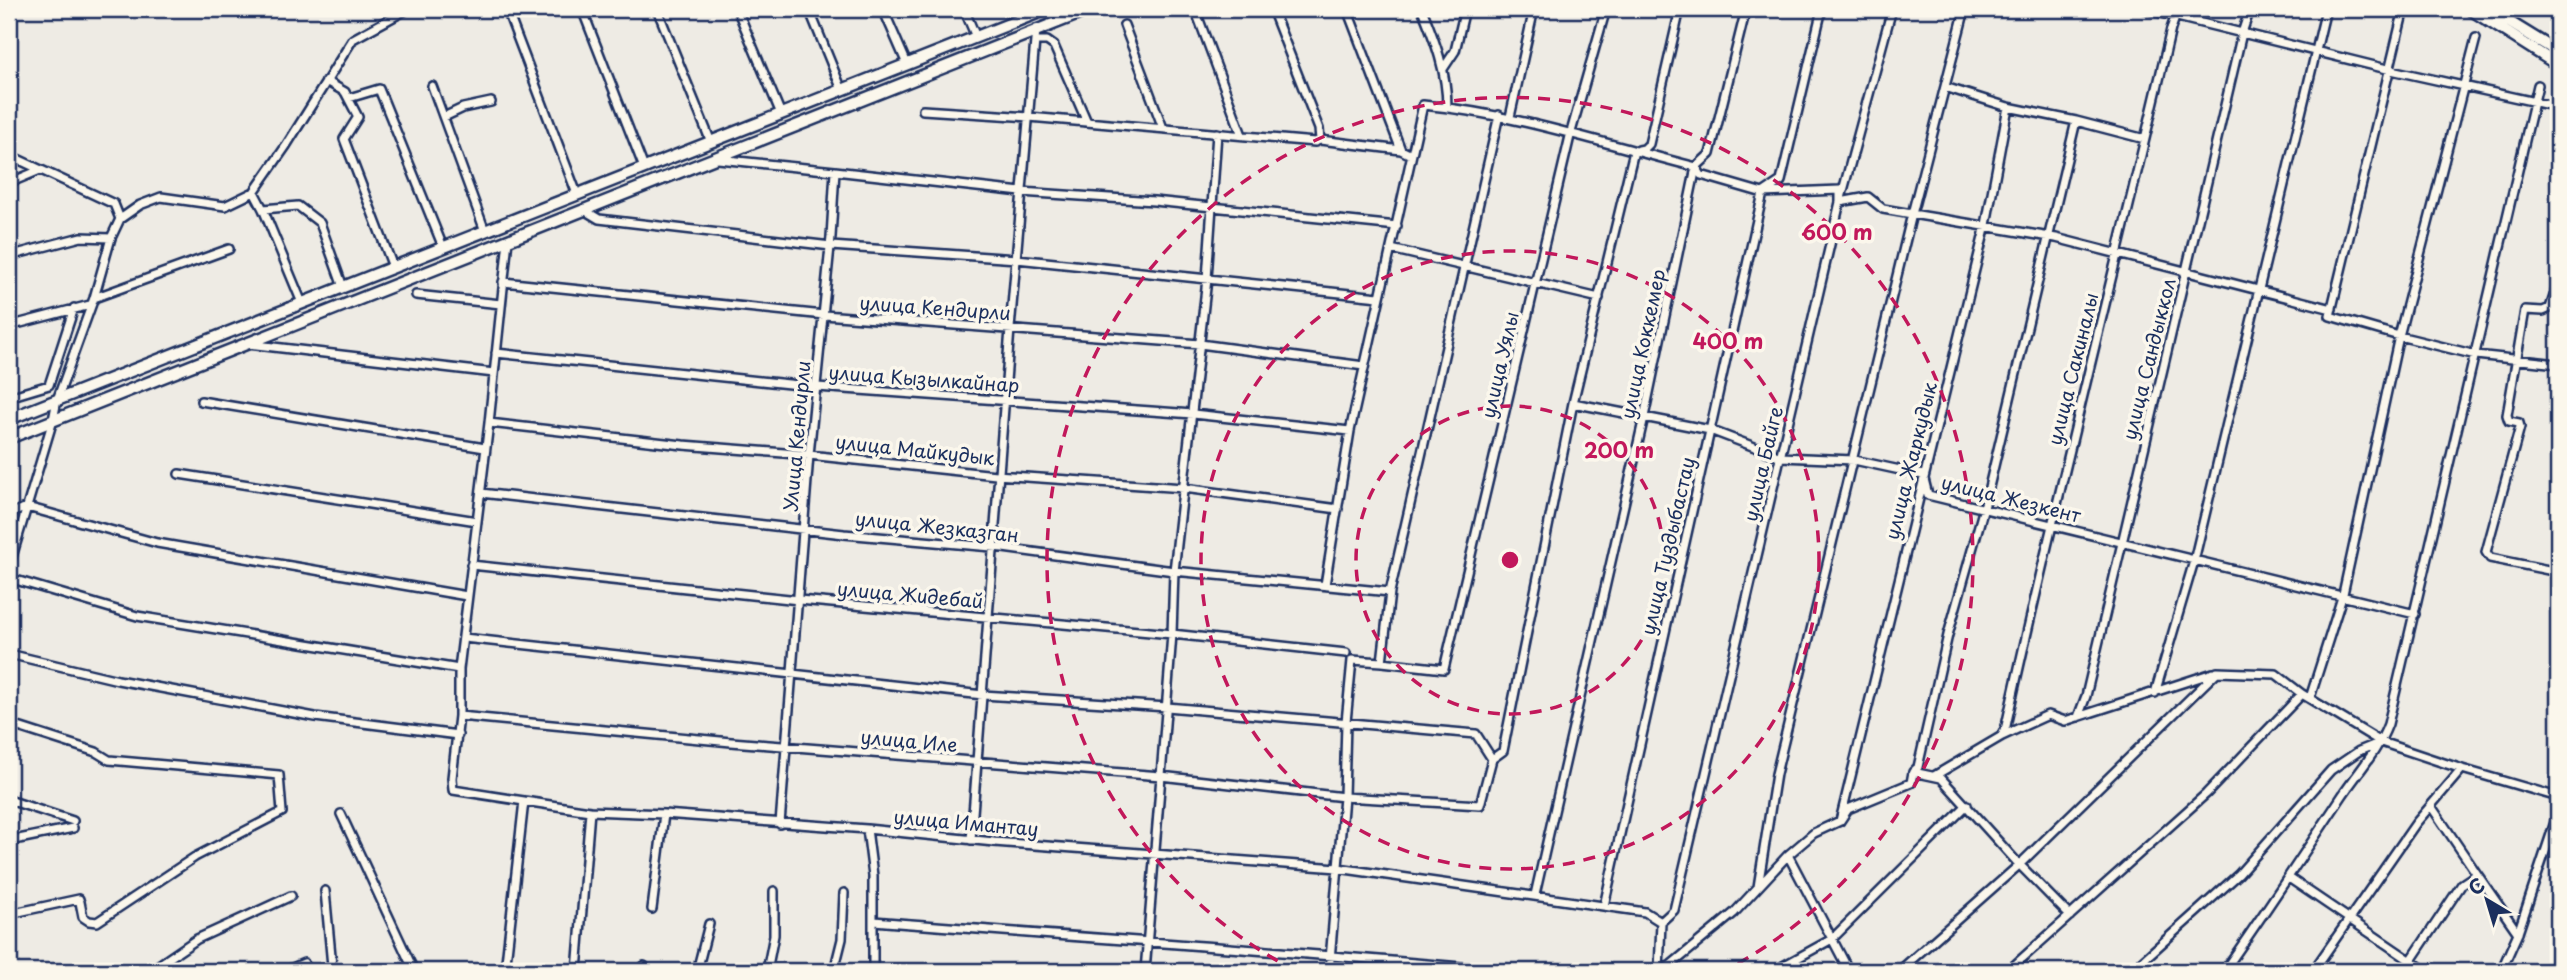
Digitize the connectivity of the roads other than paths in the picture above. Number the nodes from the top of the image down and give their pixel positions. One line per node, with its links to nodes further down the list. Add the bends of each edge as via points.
1 (408, 9): 44 (street, via 353,39)
2 (582, 9): 77 (street)
3 (657, 9): 70 (street)
4 (737, 9): 57 (street)
5 (809, 9): 49 (street)
6 (883, 9): 39 (street)
7 (964, 9): 33 (street)
8 (1047, 9): 33 (main road)
9 (1091, 9): 31 (main road)
10 (1195, 9): 67 (street)
11 (1272, 9): 69 (street)
12 (1347, 9): 71 (street)
13 (1422, 9): 42 (street)
14 (1465, 9): 42 (street, via 1455,51)
15 (1534, 9): 61 (street)
16 (1606, 9): 65 (street, улица Уялы)
17 (1680, 9): 72 (street, via 1649,144)
18 (1746, 9): 76 (street, улица Коккемер, via 1710,154)
19 (1822, 9): 83 (street, улица Туздыбастау, via 1781,181)
20 (1892, 9): 85 (street, улица Байге)
21 (1965, 9): 48 (street)
22 (2145, 9): 28 (street)
23 (2250, 9): 32 (street, улица Сандыккол)
24 (2326, 9): 36 (street)
25 (2404, 9): 43 (street)
26 (2470, 9): 40 (main road)
27 (2488, 9): 37 (main road)
28 (2177, 13): 32 (street); 68 (street, улица Сакиналы)
29 (510, 18): 84 (street)
30 (1124, 25): 64 (street)
31 (1036, 29): 35 (street); 41 (main road)
32 (2242, 33): 36 (street); 106 (street, улица Сандыккол)
33 (976, 37): 38 (main road)
34 (2476, 38): 47 (street)
35 (1036, 41): 60 (street); 63 (street, via 1054,46)
36 (2316, 52): 43 (street); 112 (street)
37 (2558, 52)
38 (932, 54): 39 (main road); 41 (main road)
39 (906, 64): 49 (main road)
40 (2558, 65)
41 (938, 69): 75 (main road)
42 (1443, 69): 53 (street)
43 (2391, 70): 47 (street); 120 (street)
44 (326, 81): 50 (street); 81 (street)
45 (2538, 85): 52 (street)
46 (432, 86): 59 (street)
47 (2462, 86): 52 (street); 124 (street)
48 (1945, 87): 54 (street); 89 (street)
49 (842, 90): 57 (main road)
50 (349, 98): 98 (street, via 379,89); 105 (street, via 358,117 344,139)
51 (491, 102): 59 (street)
52 (2534, 102): 55 (street); 128 (street)
53 (1447, 107): 58 (street); 74 (street, via 1423,105)
54 (2008, 107): 62 (street); 91 (street, улица Жаркудык)
55 (2558, 107)
56 (923, 110): 60 (street)
57 (781, 114): 70 (main road)
58 (1499, 115): 61 (street); 104 (street)
59 (444, 117): 93 (street)
60 (1029, 117): 63 (street); 82 (street)
61 (1510, 117): 65 (street)
62 (2076, 121): 68 (street); 94 (street)
63 (1087, 122): 64 (street)
64 (1163, 128): 66 (street)
65 (1571, 132): 72 (street); 109 (street, улица Уялы)
66 (1217, 133): 67 (street); 86 (street)
67 (1242, 135): 69 (street)
68 (2145, 139): 101 (street, улица Сакиналы)
69 (1320, 140): 71 (street)
70 (711, 142): 77 (main road)
71 (1401, 150): 74 (street)
72 (1634, 151): 76 (street); 115 (street)
73 (9, 155): 78 (street)
74 (1411, 155): 92 (street)
75 (715, 159): 79 (street); 88 (main road)
76 (1696, 167): 83 (street, via 1701,175); 142 (street, улица Коккемер)
77 (643, 168): 84 (main road)
78 (40, 170): 80 (street); 90 (street, via 114,204)
79 (835, 171): 82 (street); 97 (street, Улица Кендирли)
80 (9, 183)
81 (254, 192): 87 (street); 90 (street, via 225,206 161,197)
82 (1021, 192): 86 (street); 103 (street)
83 (1763, 193): 85 (street, via 1840,190); 146 (street, улица Туздыбастау)
84 (577, 194): 93 (main road)
85 (1840, 202): 89 (street, via 1868,197 1883,209); 151 (street, улица Байге)
86 (1211, 207): 92 (street); 107 (street)
87 (263, 209): 111 (street, via 298,206 320,223); 117 (street)
88 (584, 210): 96 (main road); 97 (street, via 599,219)
89 (1912, 214): 91 (street); 152 (street)
90 (120, 219): 95 (street)
91 (1986, 225): 94 (street); 155 (street, улица Жаркудык)
92 (1397, 226): 100 (street)
93 (485, 231): 98 (main road)
94 (2050, 237): 101 (street); 160 (street)
95 (111, 238): 102 (street, via 81,237); 116 (street)
96 (508, 240): 108 (street); 125 (main road)
97 (831, 246): 103 (street); 121 (street, Улица Кендирли)
98 (443, 247): 105 (main road)
99 (229, 249): 116 (street)
100 (1391, 249): 104 (street); 114 (street)
101 (2118, 254): 106 (street); 163 (street, улица Сакиналы)
102 (9, 256)
103 (1017, 259): 107 (street); 123 (street)
104 (1464, 266): 109 (street); 174 (street)
105 (393, 267): 111 (main road)
106 (2186, 271): 112 (street); 165 (street, улица Сандыккол)
107 (1207, 279): 114 (street); 126 (street)
108 (503, 282): 118 (street); 121 (street, улица Кендирли)
109 (1536, 282): 115 (street); 184 (street, улица Уялы, via 1444,669)
110 (2558, 284): 129 (street, via 2550,307 2525,310)
111 (343, 287): 117 (main road)
112 (2260, 289): 120 (street); 167 (street)
113 (416, 295): 118 (street)
114 (1380, 297): 131 (street)
115 (1599, 298): 140 (street)
116 (92, 301): 119 (street); 137 (street)
117 (302, 303): 133 (main road)
118 (501, 304): 127 (street)
119 (74, 308): 122 (street); 135 (street, via 49,385)
120 (2331, 312): 124 (street)
121 (824, 315): 123 (street, улица Кендирли); 134 (street, Улица Кендирли)
122 (9, 326)
123 (1010, 329): 126 (street, улица Кендирли); 138 (street)
124 (2399, 336): 128 (street); 176 (street)
125 (245, 344): 132 (street); 136 (main road)
126 (1200, 344): 131 (street, улица Кендирли); 141 (street)
127 (496, 353): 132 (street); 134 (street, улица Кызылкайнар)
128 (2476, 355): 129 (street); 178 (street)
129 (2517, 358): 130 (street); 171 (street, via 2507,419 2520,427 2486,554)
130 (2558, 364)
131 (1364, 366): 147 (street)
132 (494, 373): 145 (street)
133 (100, 383): 136 (main road); 137 (main road)
134 (817, 387): 138 (street, улица Кызылкайнар); 150 (street, Улица Кендирли)
135 (9, 397)
136 (106, 399): 144 (main road)
137 (57, 400): 143 (main road); 144 (street)
138 (1004, 400): 141 (street, улица Кызылкайнар); 154 (street)
139 (201, 401): 149 (street)
140 (1573, 403): 142 (street, улица Жезкент); 201 (street, via 1503,751)
141 (1193, 414): 147 (street, улица Кызылкайнар); 156 (street)
142 (1644, 417): 146 (street, улица Жезкент); 232 (street, улица Коккемер)
143 (9, 419)
144 (53, 420): 148 (main road); 158 (street)
145 (489, 423): 149 (street); 150 (street, улица Майкудык)
146 (1710, 430): 151 (street, улица Жезкент); 234 (street, улица Туздыбастау)
147 (1350, 431): 159 (street)
148 (9, 438)
149 (485, 448): 157 (street)
150 (809, 455): 154 (street, улица Майкудык); 164 (street, Улица Кендирли)
151 (1781, 457): 152 (street, улица Жезкент); 240 (street, улица Байге, via 1674,910)
152 (1854, 460): 155 (street, улица Жезкент); 228 (street, via 1776,774)
153 (179, 474): 162 (street)
154 (999, 475): 156 (street, улица Майкудык); 166 (street)
155 (1923, 475): 160 (street, улица Жезкент, via 1928,495); 217 (street, улица Жаркудык)
156 (1184, 488): 159 (street, улица Майкудык); 170 (street)
157 (481, 493): 162 (street); 164 (street, улица Жезказган)
158 (27, 507): 161 (street); 169 (street); 175 (street, via 157,543)
159 (1338, 509): 173 (street)
160 (1984, 509): 163 (street, улица Жезкент); 204 (street, via 1948,635 1919,767)
161 (9, 514)
162 (477, 521): 168 (street)
163 (2051, 525): 165 (street, улица Жезкент); 198 (street, улица Сакиналы)
164 (804, 528): 166 (street, улица Жезказган); 177 (street, Улица Кендирли)
165 (2120, 543): 167 (street, улица Жезкент); 194 (street, улица Сандыккол)
166 (993, 547): 170 (street, улица Жезказган); 179 (street)
167 (2194, 561): 176 (street, улица Жезкент); 188 (street)
168 (471, 565): 175 (street); 177 (street, улица Жидебай)
169 (9, 567)
170 (1174, 571): 173 (street, улица Жезказган); 180 (street)
171 (2558, 572)
172 (9, 578): 185 (street, via 137,615)
173 (1325, 585): 174 (street, улица Жезказган)
174 (1390, 593): 184 (street)
175 (467, 596): 181 (street)
176 (2342, 598): 178 (street, улица Жезкент); 191 (street)
177 (799, 600): 179 (street, улица Жидебай); 187 (street, Улица Кендирли)
178 (2415, 614): 199 (street)
179 (988, 618): 180 (street, улица Жидебай); 190 (street)
180 (1172, 634): 182 (street, улица Жидебай); 192 (street)
181 (464, 638): 185 (street); 187 (street)
182 (1346, 653)
183 (9, 654): 197 (street, via 315,717)
184 (1381, 662): 195 (street, via 1352,660)
185 (459, 669): 193 (street)
186 (2217, 672): 188 (street); 189 (street, via 2276,674); 224 (street)
187 (792, 673): 190 (street); 200 (street, Улица Кендирли)
188 (2155, 693): 194 (street)
189 (2302, 694): 191 (street); 237 (street, via 2206,794)
190 (983, 695): 192 (street); 202 (street)
191 (2310, 698): 199 (street)
192 (1167, 707): 195 (street); 205 (street)
193 (459, 716): 197 (street); 200 (street, улица Иле)
194 (2078, 716): 198 (street, via 2065,721 2048,715)
195 (1346, 722): 201 (street, via 1476,734); 207 (street)
196 (9, 724): 236 (street, via 109,760 279,775 282,813 195,857 97,922 83,917 80,901)
197 (458, 735): 210 (street, улица Имантау, via 453,790)
198 (2002, 736): 206 (street)
199 (2381, 742): 203 (street); 227 (street); 268 (street, via 2331,769 2239,874)
200 (788, 746): 202 (street, улица Иле); 218 (street, Улица Кендирли)
201 (1492, 759): 207 (street, улица Иле, via 1480,805)
202 (976, 763): 205 (street, улица Иле); 220 (street)
203 (2462, 769): 208 (street); 212 (street)
204 (1913, 772): 206 (street); 217 (street, via 1911,783 1848,809)
205 (1161, 776): 207 (street, улица Иле); 222 (street)
206 (1934, 776): 211 (street)
207 (1344, 797): 225 (street)
208 (2558, 797)
209 (9, 800): 221 (street, via 73,824)
210 (524, 801): 213 (street, улица Имантау); 254 (street)
211 (1967, 805): 224 (street); 243 (street)
212 (2431, 806): 226 (street); 238 (street)
213 (590, 811): 216 (street, улица Имантау); 255 (street)
214 (2558, 813): 242 (street)
215 (341, 814): 253 (street)
216 (664, 814): 218 (street, улица Имантау); 235 (street)
217 (1840, 821): 223 (street, via 1814,833)
218 (780, 824): 219 (street, улица Имантау)
219 (867, 829): 220 (street, улица Имантау); 239 (street)
220 (971, 840): 222 (street, улица Имантау)
221 (9, 841)
222 (1154, 854): 225 (street, улица Имантау); 244 (street)
223 (1788, 856): 228 (street); 243 (street)
224 (2019, 865): 237 (street); 266 (street)
225 (1338, 868): 232 (street, улица Имантау); 245 (street)
226 (2476, 874): 242 (street); 246 (street, via 2462,884)
227 (2289, 878): 238 (street); 269 (street)
228 (1758, 887): 263 (street, via 1734,913)
229 (326, 891): 252 (street)
230 (774, 891): 257 (street, via 774,935)
231 (844, 893): 258 (street, via 842,939)
232 (1535, 895): 234 (street, улица Имантау)
233 (291, 896): 250 (street, via 197,939)
234 (1604, 906): 240 (street, улица Имантау, via 1645,912)
235 (652, 909)
236 (9, 914)
237 (2070, 916): 267 (street)
238 (2350, 919): 246 (street); 270 (street)
239 (874, 921): 244 (street); 259 (street)
240 (1661, 922): 263 (street)
241 (709, 924): 256 (street)
242 (2518, 933): 273 (street)
243 (1832, 939): 264 (street); 265 (street)
244 (1147, 943): 245 (street); 260 (street)
245 (1331, 954): 261 (street); 262 (street)
246 (2411, 960): 271 (street); 272 (street)
247 (304, 963): 251 (street)
248 (91, 967): 249 (street)
249 (74, 971)
250 (150, 971)
251 (285, 971)
252 (335, 971)
253 (414, 971)
254 (505, 971)
255 (577, 971)
256 (697, 971)
257 (767, 971)
258 (834, 971)
259 (873, 971)
260 (1145, 971)
261 (1329, 971)
262 (1504, 971)
263 (1660, 971)
264 (1774, 971)
265 (1849, 971)
266 (1899, 971)
267 (2008, 971)
268 (2131, 971)
269 (2224, 971)
270 (2313, 971)
271 (2404, 971)
272 (2426, 971)
273 (2501, 971)

